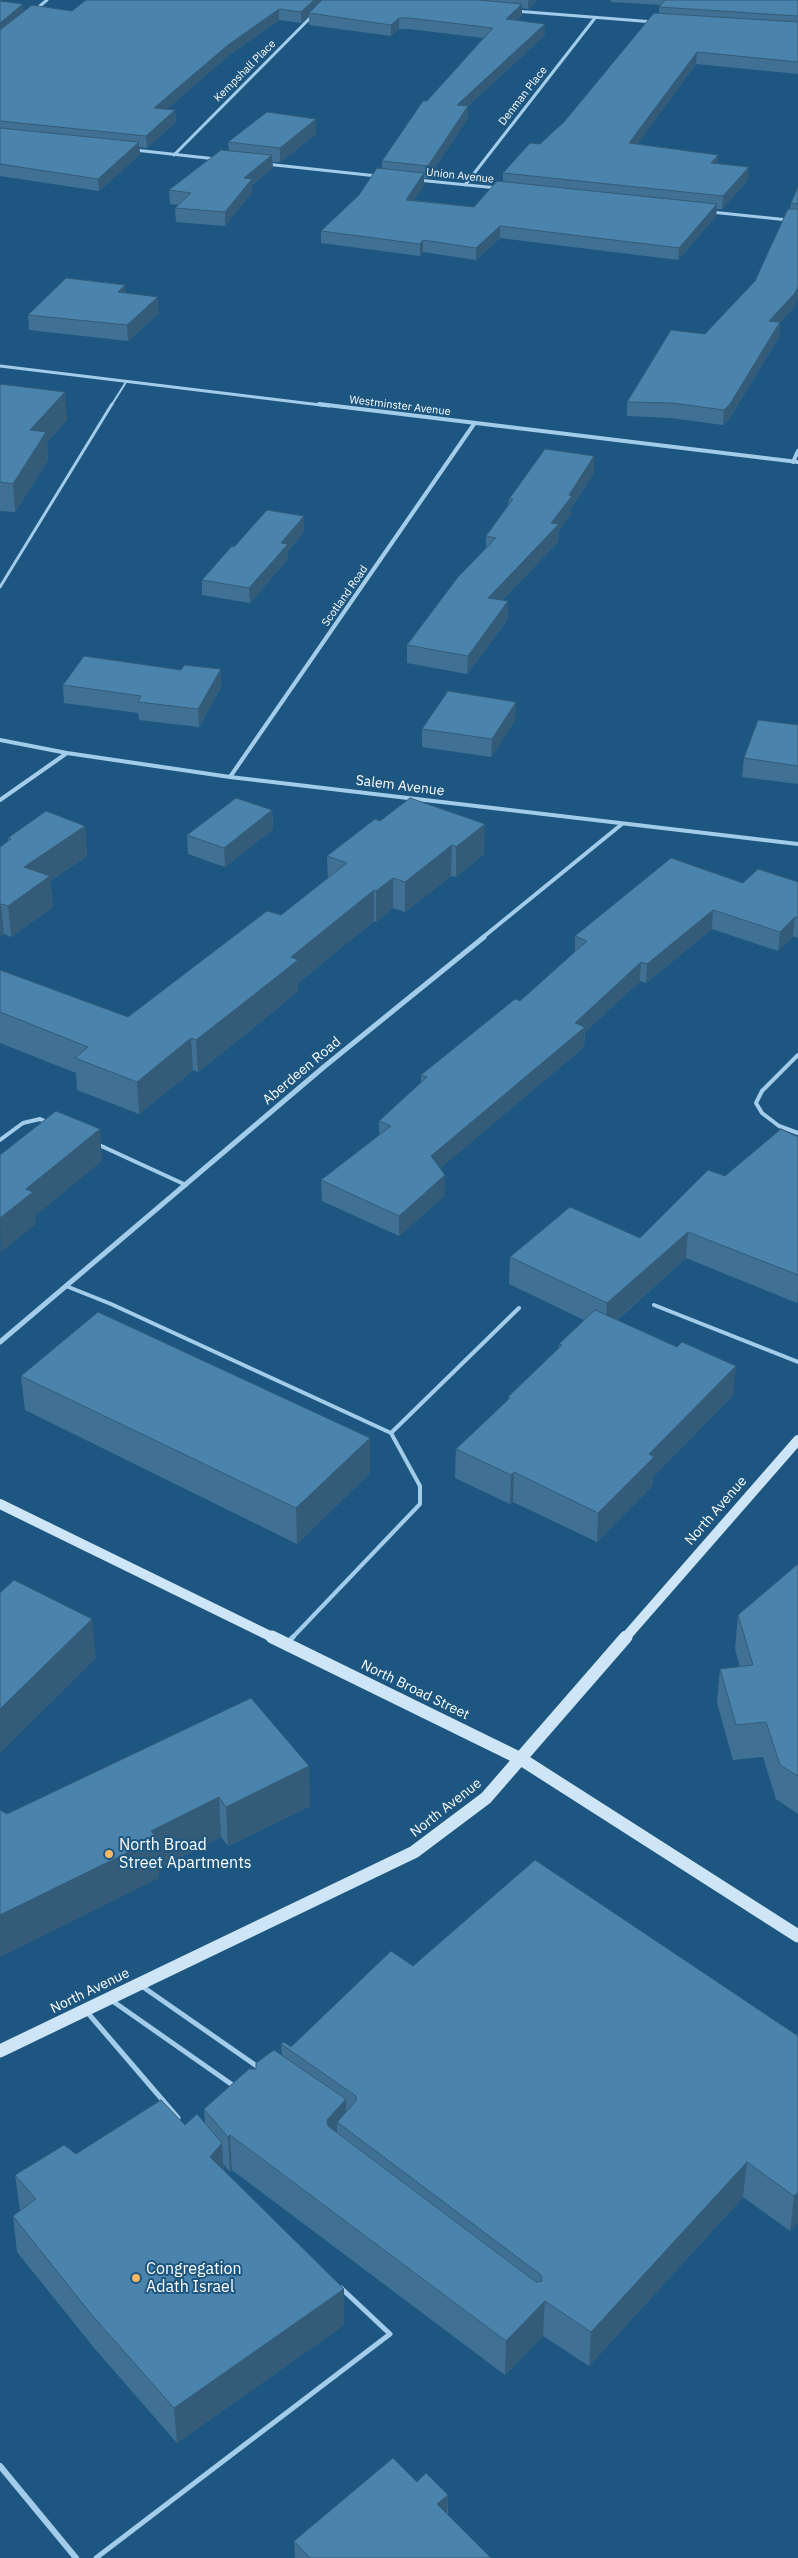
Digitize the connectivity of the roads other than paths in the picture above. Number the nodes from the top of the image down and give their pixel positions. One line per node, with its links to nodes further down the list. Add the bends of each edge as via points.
1 (47, 0): 3 (street)
2 (507, 10): 5 (street)
3 (34, 11)
4 (314, 14): 8 (street, Kempshall Place)
5 (595, 18): 6 (street); 13 (street, Denman Place)
6 (663, 22)
7 (126, 150): 8 (street)
8 (174, 155): 9 (street)
9 (223, 160)
10 (261, 164): 11 (street)
11 (378, 176)
12 (416, 180): 13 (street, Union Avenue)
13 (465, 185): 14 (street, Union Avenue)
14 (504, 189)
15 (710, 212): 16 (street)
16 (798, 221)
17 (0, 366): 18 (street, Westminster Avenue)
18 (126, 382): 19 (street, Westminster Avenue); 22 (lane)
19 (474, 424): 21 (street, Westminster Avenue); 25 (street, Scotland Road)
20 (798, 451): 21 (street)
21 (796, 462)
22 (0, 587)
23 (0, 740): 24 (street, Salem Avenue)
24 (67, 753): 25 (street, Salem Avenue); 26 (street)
25 (230, 777): 27 (street, Salem Avenue)
26 (0, 800)
27 (622, 824): 28 (street, Salem Avenue); 34 (street, Aberdeen Road, via 325,1066)
28 (798, 844)
29 (798, 1055): 31 (lane, via 762,1091 756,1103 762,1114 779,1126)
30 (49, 1123): 32 (lane, via 40,1119 23,1123)
31 (798, 1132)
32 (0, 1140)
33 (95, 1143): 34 (lane)
34 (186, 1185): 35 (street, Aberdeen Road)
35 (66, 1286): 38 (street, Aberdeen Road); 40 (lane)
36 (654, 1305): 39 (lane)
37 (519, 1308): 40 (lane)
38 (0, 1342)
39 (798, 1362)
40 (391, 1433): 43 (lane, via 420,1486 420,1504)
41 (798, 1440): 44 (main road, North Avenue)
42 (0, 1504): 43 (main road, North Broad Street)
43 (286, 1644): 44 (main road, North Broad Street)
44 (521, 1759): 45 (main road, North Broad Street); 46 (main road, North Avenue, via 486,1798 414,1852)
45 (798, 1936)
46 (139, 1984): 47 (main road, North Avenue); 50 (lane)
47 (110, 1998): 48 (main road, North Avenue); 51 (lane)
48 (86, 2010): 49 (main road, North Avenue); 52 (lane)
49 (0, 2051)
50 (263, 2070)
51 (239, 2090)
52 (180, 2120)
53 (333, 2281): 56 (lane, via 390,2334)
54 (0, 2466): 55 (street)
55 (76, 2558)
56 (96, 2558)

